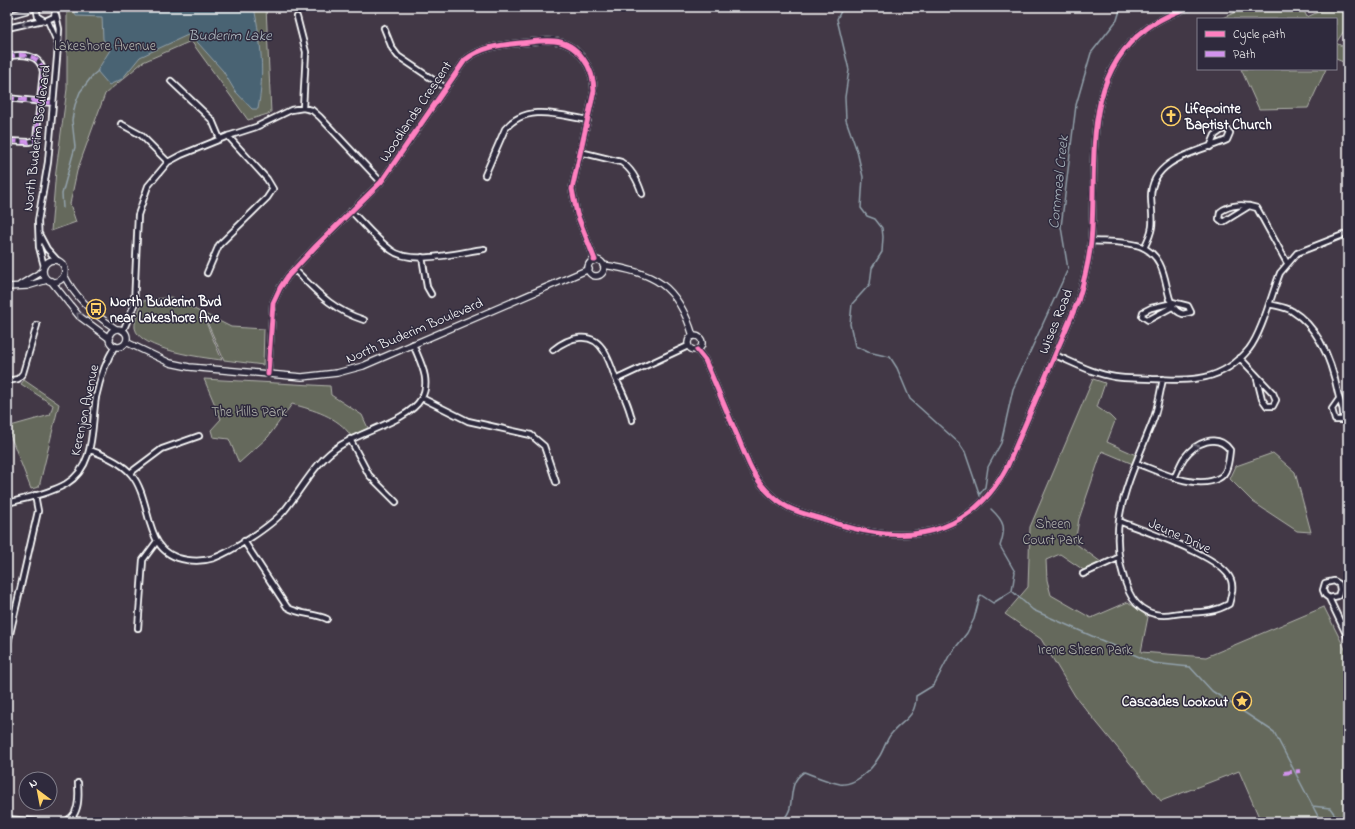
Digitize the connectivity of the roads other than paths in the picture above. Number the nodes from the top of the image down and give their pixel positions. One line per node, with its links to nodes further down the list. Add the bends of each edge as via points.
1 (56, 7): 4 (street, North Buderim Boulevard)
2 (1189, 7): 33 (street, Wises Road, via 1165,17 1138,35 1117,58 1106,79 1097,112)
3 (36, 8): 5 (street); 7 (street, North Buderim Boulevard, via 36,14)
4 (56, 15): 7 (street); 10 (street, North Buderim Boulevard, via 59,29)
5 (7, 16)
6 (297, 17): 17 (street, via 306,52)
7 (45, 20): 8 (street, one-way to 8); 10 (street, North Buderim Boulevard)
8 (7, 28)
9 (384, 28): 13 (street, via 398,56)
10 (58, 46): 16 (street, North Buderim Boulevard)
11 (7, 57): 15 (street, via 22,55 41,63 43,72)
12 (171, 81): 21 (street, via 212,120)
13 (444, 88): 18 (street, Woodlands Crescent, via 465,60 477,52 499,45 555,41 575,50 590,69 594,91); 27 (street, Woodlands Crescent)
14 (7, 98): 15 (street)
15 (40, 102): 16 (street); 22 (street, via 36,140)
16 (53, 103): 31 (street, North Buderim Boulevard, via 48,162 38,221)
17 (302, 108): 20 (street, via 291,110 256,127); 27 (street, via 312,110 320,117)
18 (588, 120): 24 (street, Woodlands Crescent); 26 (street, via 540,112 523,115 505,129)
19 (120, 124): 25 (street, via 141,135)
20 (228, 136): 21 (street); 44 (street, via 273,189 268,198 219,245)
21 (220, 139): 25 (street)
22 (7, 141)
23 (1210, 147): 23 (street, via 1227,140 1230,133 1225,128 1215,135); 34 (street, via 1177,159 1159,173 1152,193 1153,228)
24 (580, 152): 28 (street, via 626,165 639,184); 38 (street, Woodlands Crescent, via 572,189 576,214)
25 (168, 162): 59 (street, via 148,186 140,208 134,305)
26 (485, 175)
27 (381, 182): 30 (street, Woodlands Crescent)
28 (642, 194)
29 (1249, 206): 29 (street, via 1227,206 1220,212 1220,219 1223,222); 39 (street, via 1257,208)
30 (351, 211): 36 (street, via 391,251 402,257); 42 (street, Woodlands Crescent)
31 (39, 233): 37 (street, North Buderim Boulevard); 41 (street, North Buderim Boulevard)
32 (1348, 233): 39 (street, via 1297,253)
33 (1091, 241): 34 (street, via 1129,244); 68 (street, Wises Road, via 1084,280)
34 (1144, 248): 50 (street, via 1157,259 1164,270)
35 (484, 249): 36 (street)
36 (422, 258): 49 (street, via 427,287)
37 (57, 260): 41 (street, via 49,261); 45 (street, via 64,266)
38 (595, 260): 40 (street); 43 (street, via 591,262)
39 (1287, 264): 52 (street, via 1280,272)
40 (603, 265): 43 (street, via 603,271 598,275 592,274); 60 (street, via 630,269 659,282 678,301)
41 (44, 269): 46 (street); 48 (street, via 33,279)
42 (294, 269): 56 (street, via 327,302 351,316); 70 (street, Woodlands Crescent, via 273,303)
43 (589, 269): 63 (street, North Buderim Boulevard)
44 (207, 273)
45 (64, 275): 46 (street, via 60,280); 58 (street, via 79,298)
46 (49, 281): 48 (street); 61 (street, one-way to 46, via 79,316)
47 (7, 287): 48 (street)
48 (14, 287)
49 (431, 294)
50 (1172, 303): 51 (street); 53 (street); 54 (street, via 1176,311); 55 (street)
51 (1184, 304): 54 (street); 54 (street, via 1189,306 1191,311)
52 (1269, 304): 69 (street, via 1250,348); 76 (street, via 1291,311 1316,332 1333,370)
53 (1148, 309): 55 (street); 55 (street, via 1142,316 1146,320)
54 (1182, 314)
55 (1152, 318)
56 (364, 320)
57 (37, 325): 74 (street, via 23,372 18,379)
58 (116, 329): 59 (street); 61 (street)
59 (123, 331): 62 (street, via 127,337)
60 (693, 336): 65 (street); 67 (street, via 699,337 701,341 701,347)
61 (110, 339): 64 (street)
62 (126, 342): 64 (street, via 122,346); 70 (street, North Buderim Boulevard, via 178,365)
63 (413, 344): 70 (street, North Buderim Boulevard, via 363,366 337,373 302,377); 75 (street, via 426,376 426,388)
64 (114, 346): 80 (street, Kerenjon Avenue, via 101,375)
65 (688, 346): 67 (street); 72 (street)
66 (553, 350): 72 (street, via 569,339 593,340 604,350)
67 (697, 350): 68 (street, Wises Road, via 705,360 753,472 762,485 785,506 800,514 845,527 896,536 931,531 952,523 967,514 987,496 1002,477)
68 (1055, 355): 73 (street, via 1114,377)
69 (1240, 358): 71 (street); 73 (street, via 1218,373 1202,378 1187,381)
70 (268, 374)
71 (1256, 376): 71 (street, via 1273,393 1276,400 1273,406 1266,406 1262,399)
72 (617, 379): 77 (street)
73 (1163, 379): 81 (street, Jeune Drive, via 1154,416)
74 (7, 381)
75 (422, 398): 79 (street, via 409,412); 84 (street, via 468,421 531,434 544,446)
76 (1339, 399)
77 (632, 420)
78 (199, 436): 82 (street, via 162,449)
79 (350, 439): 86 (street, via 369,475); 90 (street, via 318,464 280,516)
80 (90, 450): 82 (street, via 115,461); 85 (street, Kerenjon Avenue, via 77,475 67,484)
81 (1136, 462): 83 (street); 88 (street, Jeune Drive)
82 (130, 473): 89 (street, via 145,501 150,527)
83 (1174, 478): 83 (street, one-way to 83, via 1185,458 1196,446 1213,440 1225,443 1230,450 1224,474 1219,478 1206,481 1184,481)
84 (556, 482)
85 (35, 495): 87 (street, Kerenjon Avenue); 97 (street, via 38,511)
86 (396, 502)
87 (7, 503)
88 (1119, 521): 91 (street, Jeune Drive, via 1116,533); 91 (street, Jeune Drive, via 1202,554 1218,564 1231,579 1233,590 1229,604 1217,611 1162,616 1146,612 1133,601)
89 (157, 541): 90 (street, via 173,556 198,561 213,558); 95 (street, via 143,560)
90 (244, 541): 94 (street, via 287,607 295,612 316,614)
91 (1118, 558): 92 (street)
92 (1083, 574)
93 (1329, 598): 96 (street)
94 (327, 619)
95 (138, 628)
96 (1348, 638)
97 (7, 647)
98 (78, 783): 101 (street, via 79,798 76,812 67,821)
99 (7, 819): 100 (street)
100 (42, 822)
101 (62, 822)

